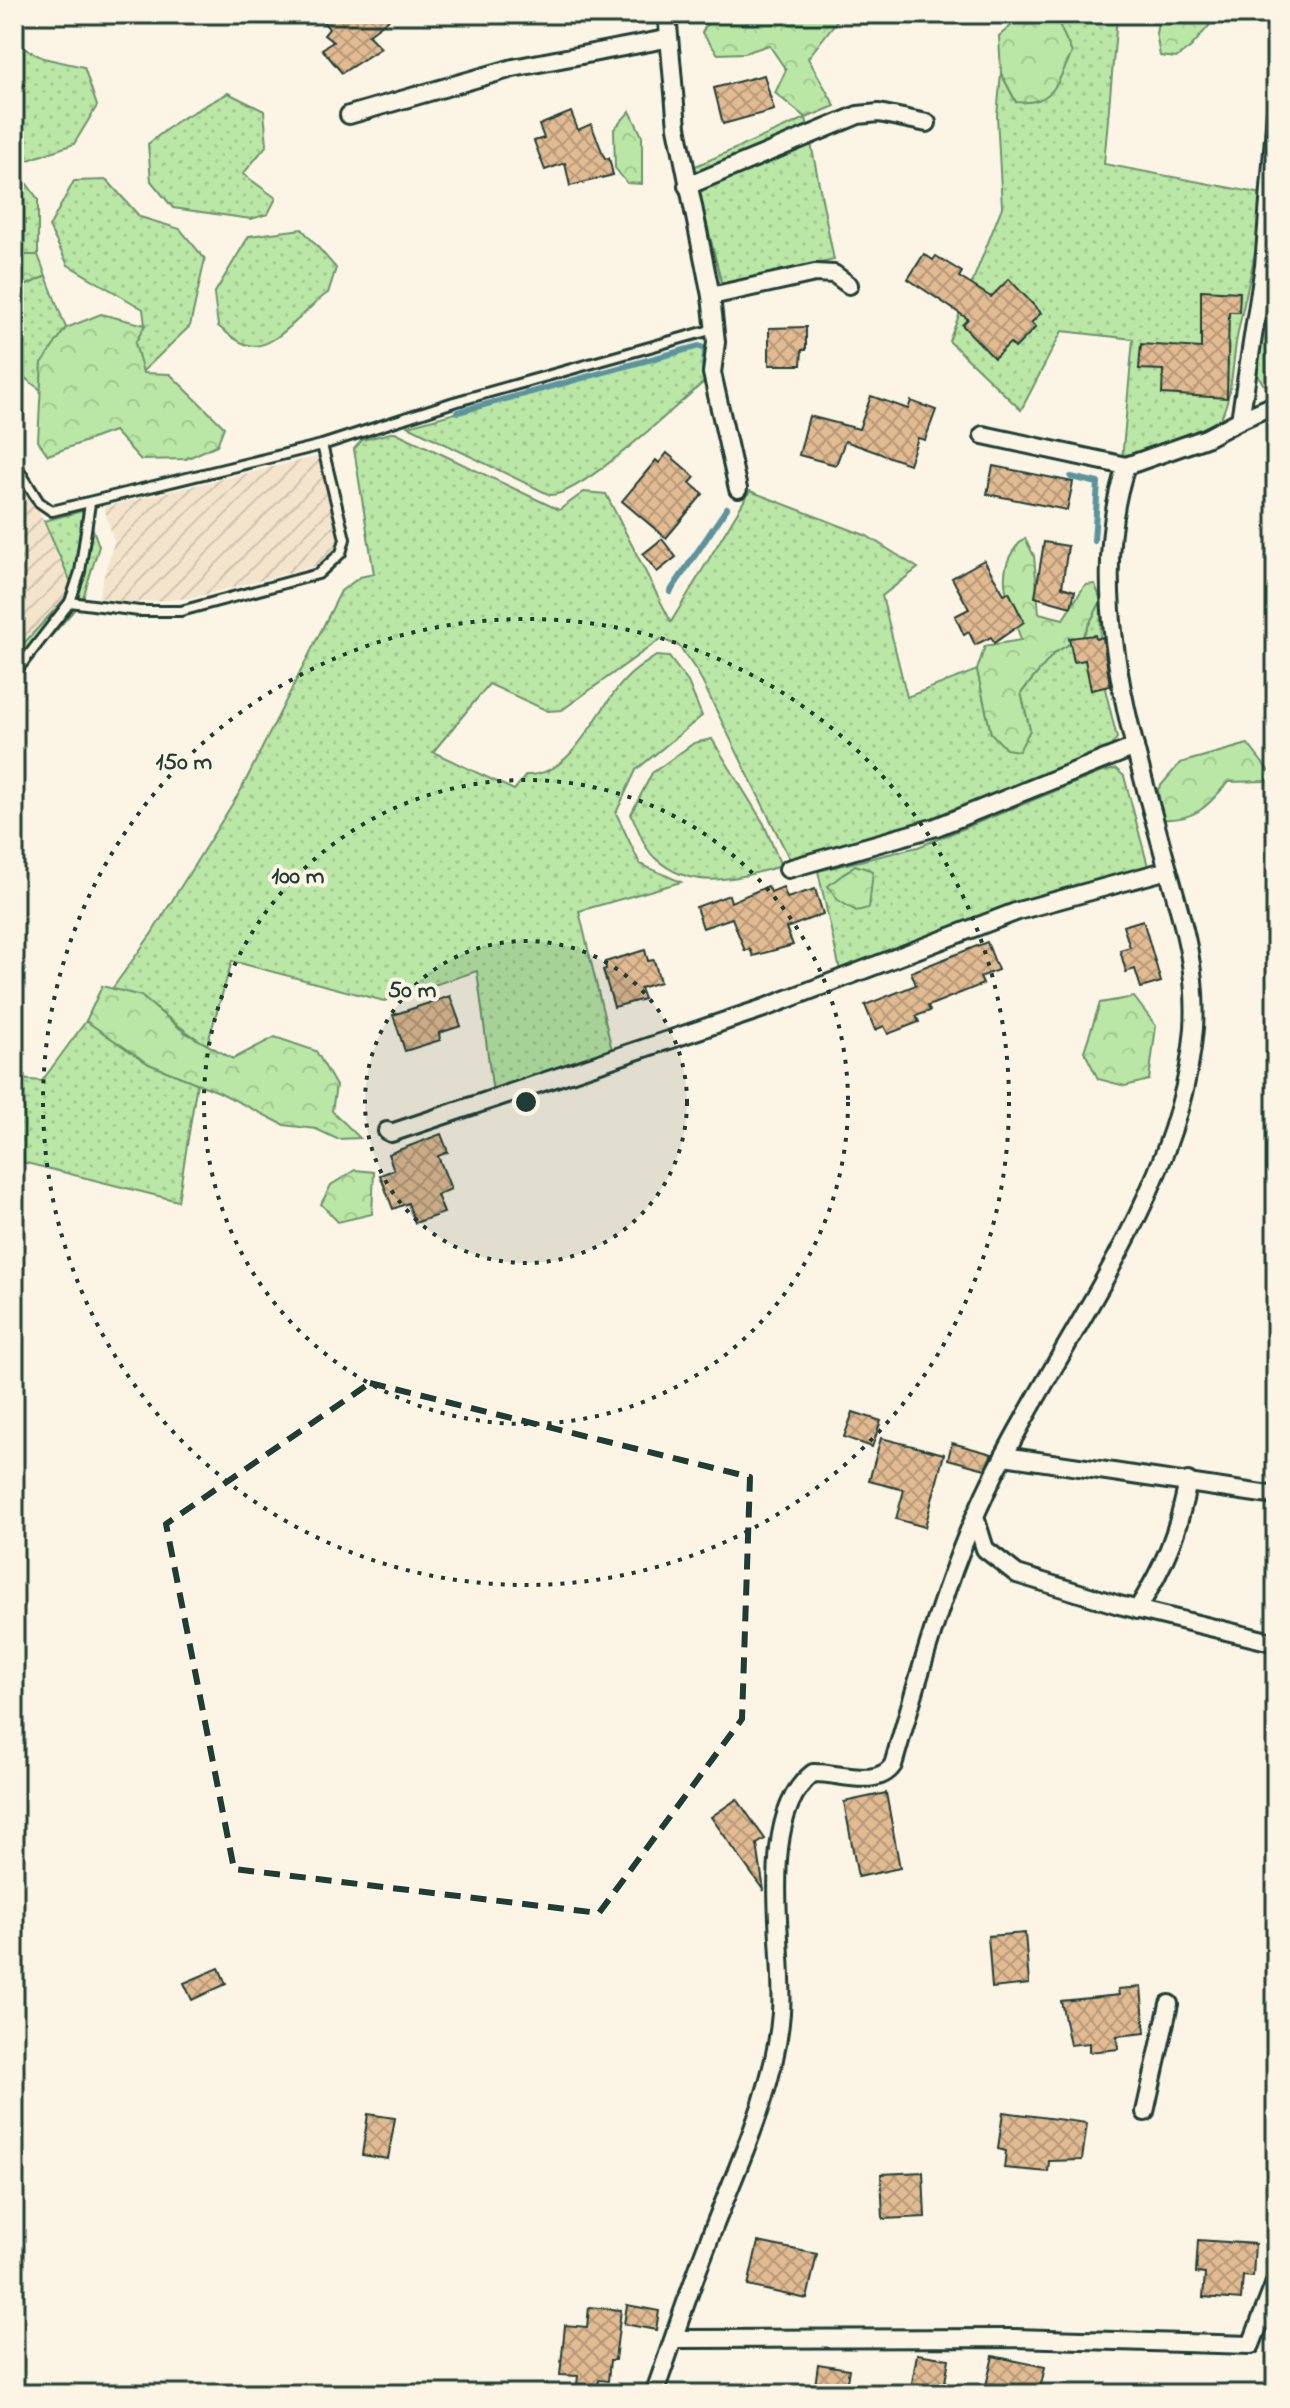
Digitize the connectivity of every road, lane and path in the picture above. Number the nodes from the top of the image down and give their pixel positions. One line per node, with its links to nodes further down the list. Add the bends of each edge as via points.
1 (667, 14): 2 (street)
2 (666, 39): 4 (street, via 513,68); 6 (street)
3 (1276, 111): 11 (street, via 1264,266)
4 (349, 115)
5 (927, 123): 6 (street, via 879,113 858,115)
6 (687, 186): 8 (street)
7 (849, 285): 8 (street, via 834,274 815,273)
8 (711, 296): 9 (street)
9 (714, 329): 13 (lane); 16 (street, via 712,373)
10 (1276, 404): 11 (street)
11 (1240, 420): 15 (street)
12 (983, 435): 15 (street)
13 (322, 445): 17 (lane); 18 (lane, via 345,539 341,553 318,574 181,611)
14 (14, 462): 17 (lane, via 44,508)
15 (1126, 466): 20 (street, via 1114,500 1110,566 1115,637)
16 (738, 489)
17 (90, 503): 18 (lane)
18 (70, 602): 19 (lane)
19 (14, 674)
20 (1135, 747): 21 (street, via 936,827); 22 (street)
21 (788, 869)
22 (1168, 870): 23 (street, via 1018,911 764,1008 437,1119); 24 (street, via 1190,941 1194,983 1194,1029 1182,1089 1165,1149 1115,1262)
23 (387, 1131)
24 (1004, 1456): 25 (street); 27 (street)
25 (1188, 1481): 26 (street); 28 (street, via 1178,1531)
26 (1276, 1496)
27 (976, 1520): 28 (street, via 985,1549 1017,1574); 33 (street, via 949,1577 887,1775 876,1779 813,1773 801,1782 791,1803 777,1864 782,1960 774,2055)
28 (1137, 1610): 29 (street)
29 (1276, 1643)
30 (1169, 2004): 31 (street)
31 (1145, 2112)
32 (1276, 2280): 33 (street, via 1251,2345 1014,2338)
33 (674, 2339): 34 (street)
34 (654, 2394)

